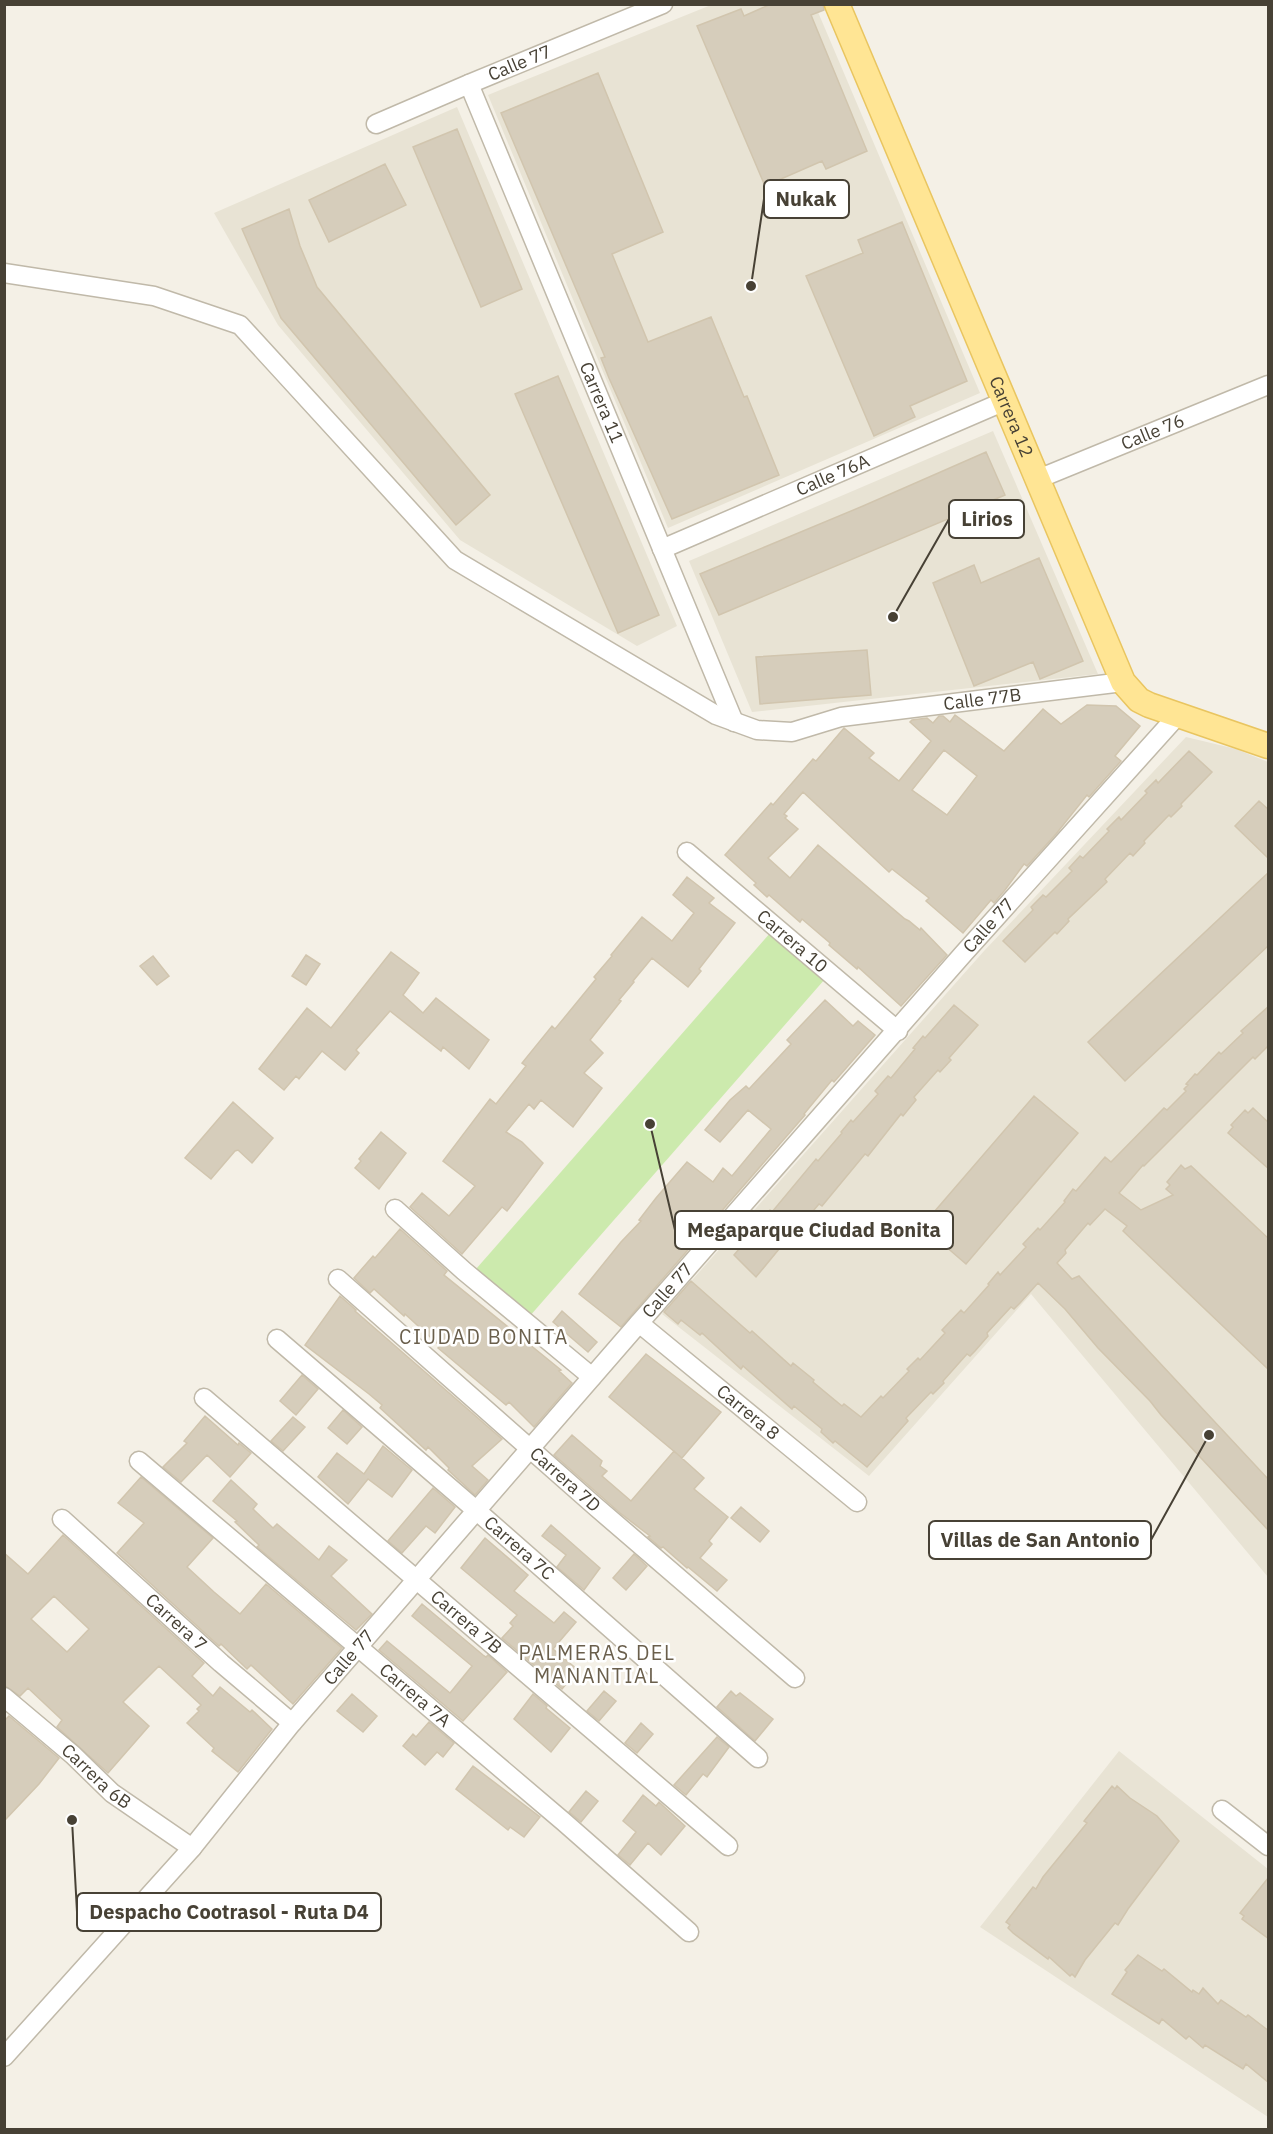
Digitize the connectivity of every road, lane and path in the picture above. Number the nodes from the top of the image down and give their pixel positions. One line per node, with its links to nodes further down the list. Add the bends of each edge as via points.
1 (663, 4): 3 (street, Calle 77)
2 (837, 4): 7 (main road, Carrera 12)
3 (470, 84): 4 (street, Calle 77); 9 (street, Carrera 11)
4 (376, 124)
5 (4, 273): 12 (street, Calle 77B, via 154,296 240,326 455,560)
6 (1269, 385): 8 (street, Calle 76)
7 (1005, 401): 8 (main road, Carrera 12); 9 (street, Calle 76A)
8 (1038, 479): 10 (main road, Carrera 12)
9 (662, 549): 12 (street, Carrera 11)
10 (1123, 682): 11 (main road, Carrera 12, via 1139,700); 12 (street, Calle 77B, via 841,717 792,732 757,730)
11 (1178, 715): 13 (main road, Carrera 12); 15 (street, Calle 77)
12 (734, 722)
13 (1269, 746)
14 (687, 852): 15 (street, Carrera 10)
15 (898, 1031): 18 (street, Calle 77)
16 (394, 1209): 20 (street)
17 (338, 1279): 22 (street, Carrera 7D)
18 (639, 1323): 20 (street, Calle 77); 24 (street, Carrera 8)
19 (277, 1339): 25 (street, Carrera 7C)
20 (592, 1377): 22 (street, Calle 77)
21 (204, 1398): 27 (street, Carrera 7B)
22 (530, 1448): 25 (street, Calle 77); 29 (street, Carrera 7D)
23 (138, 1461): 28 (street, Carrera 7A)
24 (857, 1502)
25 (477, 1511): 27 (street, Calle 77); 32 (street, Carrera 7C)
26 (62, 1519): 31 (street, Carrera 7)
27 (416, 1580): 28 (street, Calle 77); 34 (street, Carrera 7B)
28 (357, 1648): 31 (street, Calle 77); 37 (street, Carrera 7A)
29 (795, 1678)
30 (4, 1697): 36 (street, Carrera 6B, via 74,1755 111,1793)
31 (292, 1723): 36 (street, Calle 77)
32 (758, 1758)
33 (1222, 1810): 35 (street)
34 (728, 1846)
35 (1269, 1846)
36 (192, 1848): 38 (street, Calle 77)
37 (688, 1932)
38 (4, 2057)

